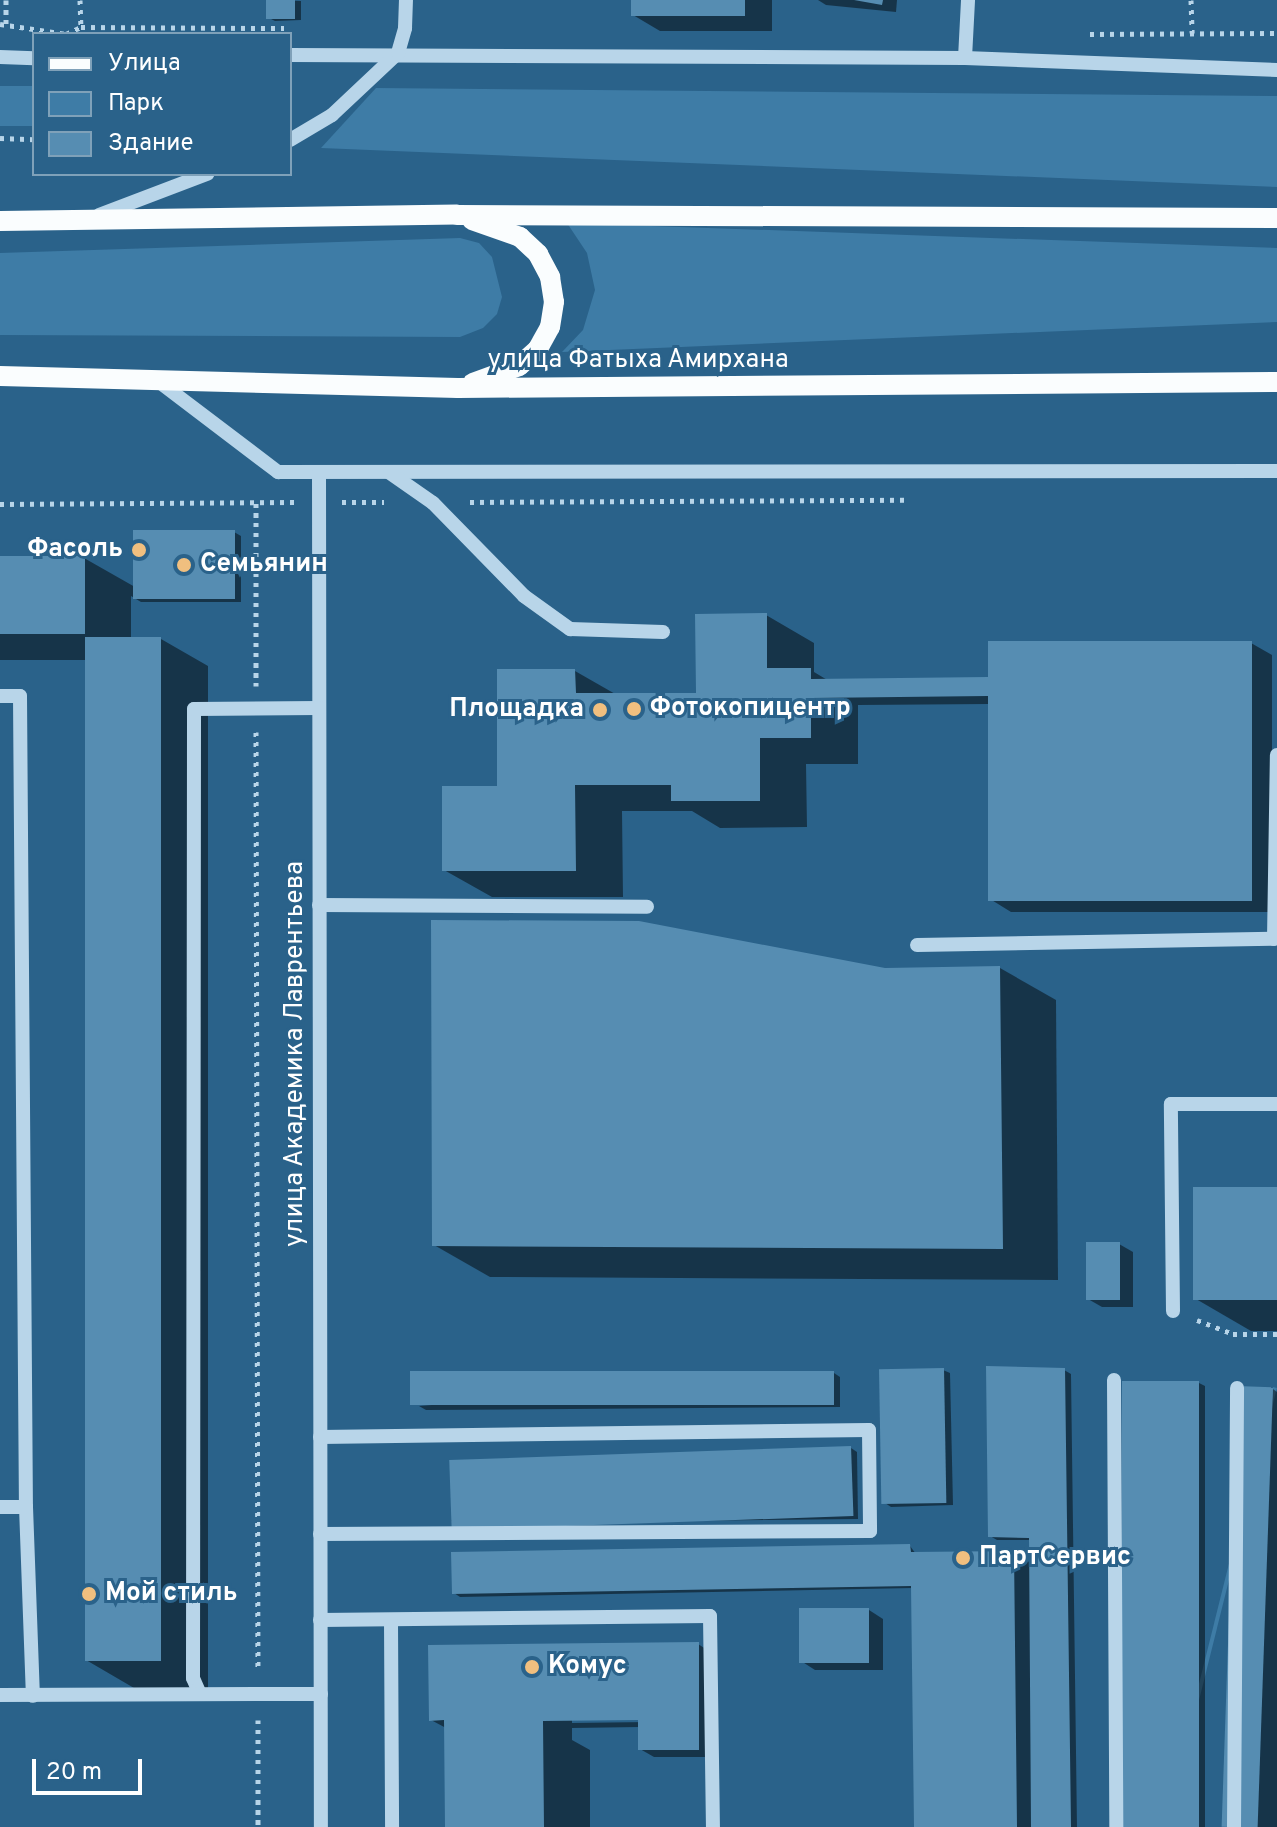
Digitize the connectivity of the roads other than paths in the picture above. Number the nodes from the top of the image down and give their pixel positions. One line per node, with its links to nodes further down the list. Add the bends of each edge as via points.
1 (406, 0): 3 (street)
2 (968, 0): 7 (street)
3 (398, 53): 4 (street); 7 (street); 9 (street, via 332,115)
4 (292, 55)
5 (0, 57): 6 (street)
6 (32, 58)
7 (965, 58): 8 (street)
8 (1277, 70)
9 (292, 139)
10 (202, 176): 13 (street)
11 (457, 215): 12 (main road); 13 (main road); 18 (main road, via 520,237 538,254 550,277 554,302 550,327 538,349 519,366)
12 (1277, 218)
13 (88, 220): 14 (main road)
14 (0, 221)
15 (0, 376): 16 (main road, улица Фатыха Амирхана)
16 (158, 380): 18 (main road, улица Фатыха Амирхана); 21 (street, via 278,472)
17 (1277, 382): 18 (main road, улица Фатыха Амирхана)
18 (458, 388)
19 (1277, 471): 20 (street)
20 (389, 472): 21 (street); 22 (street, via 433,503 524,596 570,629)
21 (319, 473): 24 (street, улица Академика Лаврентьева)
22 (663, 632)
23 (0, 696): 35 (street, via 20,696)
24 (319, 708): 26 (street, улица Академика Лаврентьева); 39 (street, via 194,709 193,1678)
25 (1277, 755): 28 (street, via 1274,939)
26 (319, 905): 27 (street); 33 (street, улица Академика Лаврентьева)
27 (647, 907)
28 (917, 945)
29 (1277, 1104): 30 (street, via 1171,1104)
30 (1173, 1311)
31 (1114, 1380): 46 (street)
32 (1237, 1388): 47 (street)
33 (320, 1437): 36 (street, улица Академика Лаврентьева); 36 (street, via 869,1430 870,1531)
34 (0, 1507): 35 (street)
35 (26, 1507): 42 (street)
36 (320, 1534): 37 (street, улица Академика Лаврентьева)
37 (320, 1620): 38 (street); 40 (street, улица Академика Лаврентьева)
38 (391, 1621): 44 (street); 45 (street, via 710,1616)
39 (200, 1694): 40 (street); 42 (street)
40 (321, 1694): 43 (street, улица Академика Лаврентьева)
41 (0, 1695): 42 (street)
42 (33, 1696)
43 (321, 1827)
44 (392, 1827)
45 (713, 1827)
46 (1116, 1827)
47 (1234, 1827)

